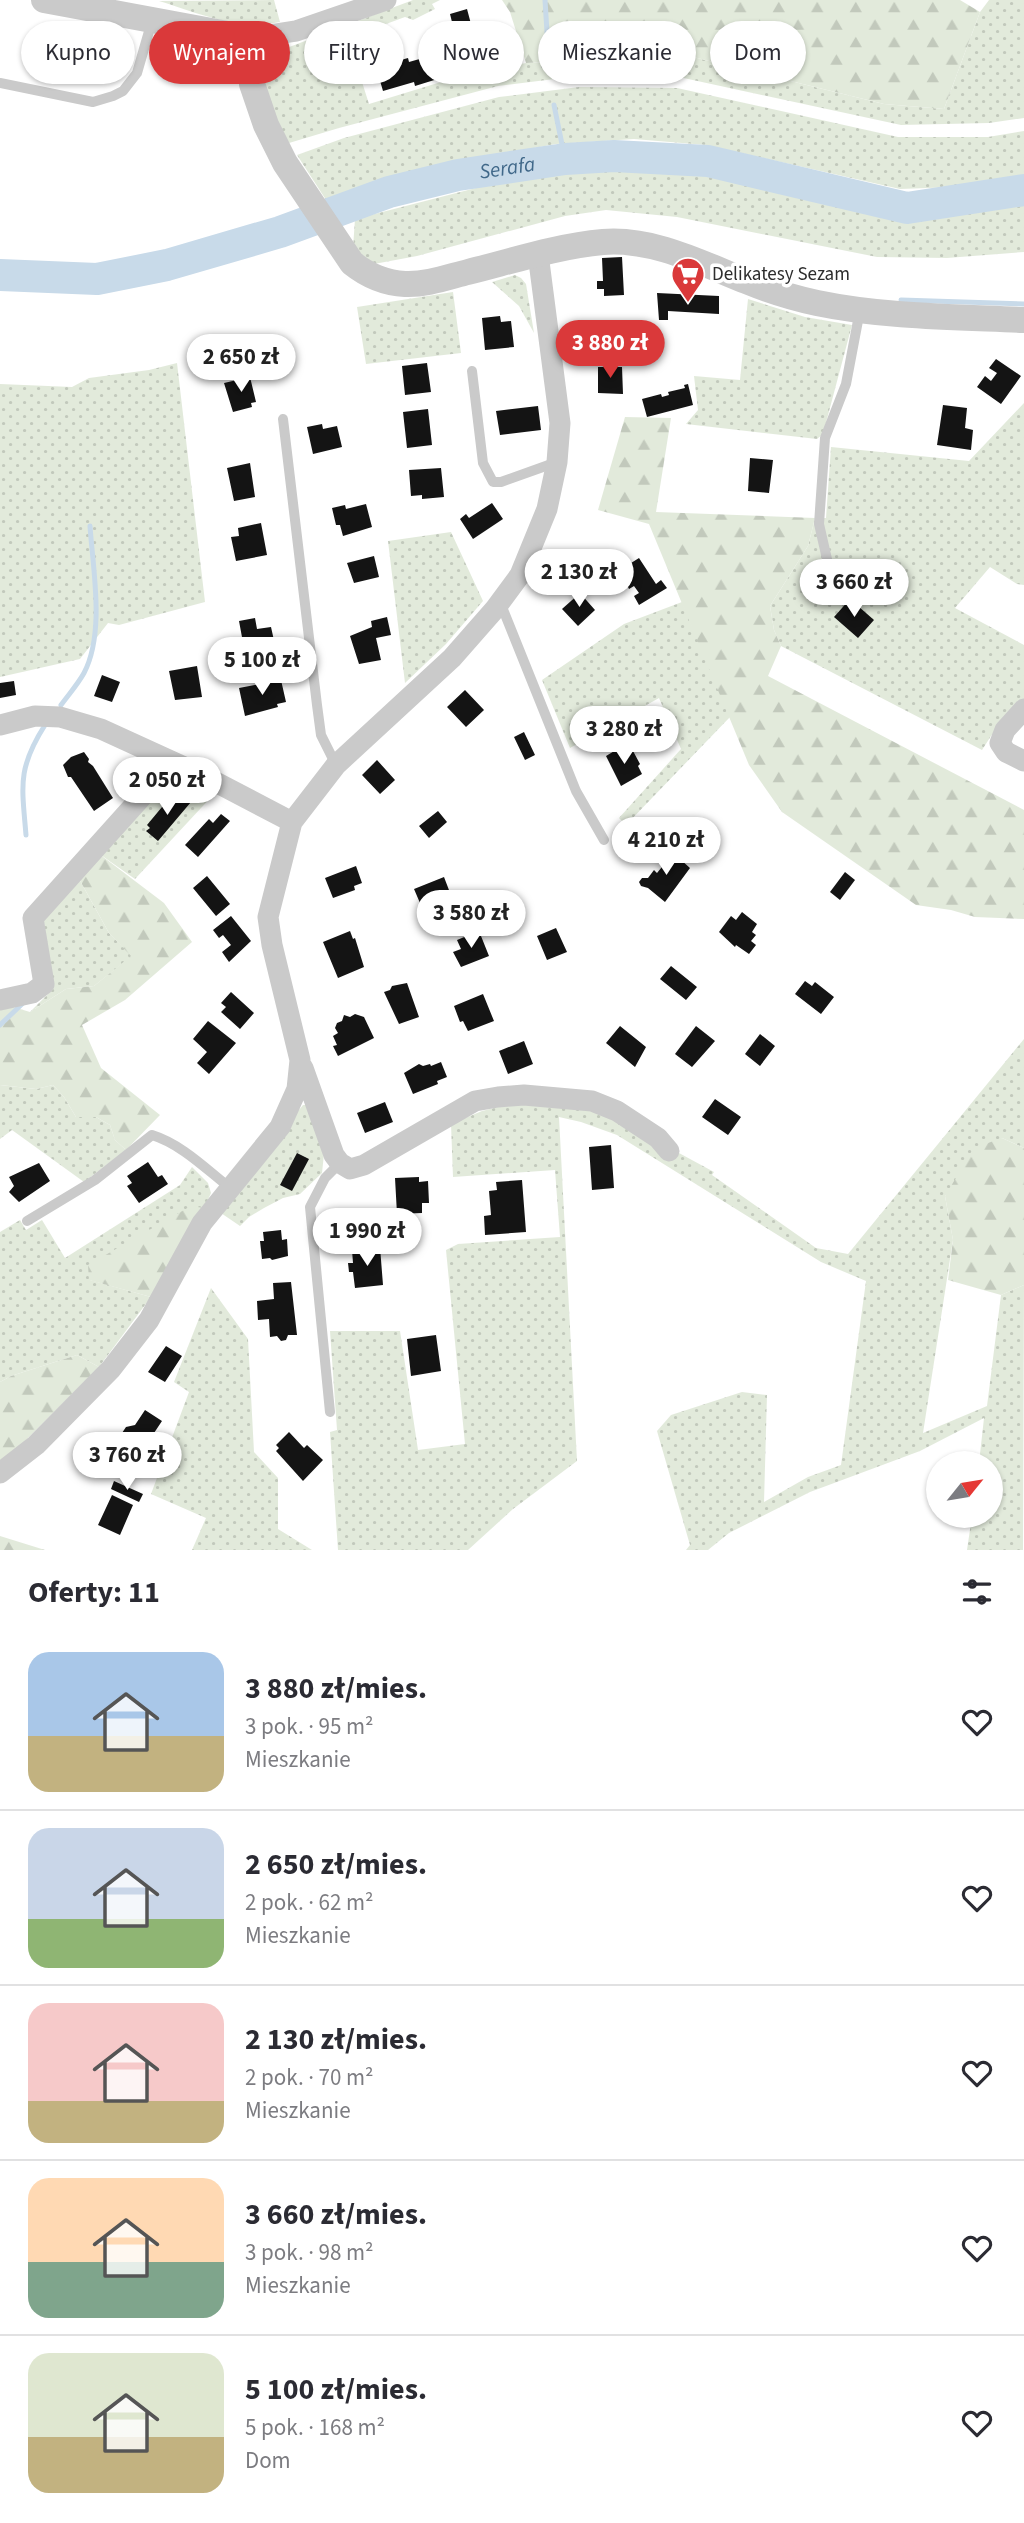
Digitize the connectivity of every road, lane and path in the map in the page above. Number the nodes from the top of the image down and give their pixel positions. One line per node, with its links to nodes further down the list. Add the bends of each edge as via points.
1 (44, 0): 3 (street)
2 (386, 0): 5 (street)
3 (152, 20): 4 (street); 6 (lane, via 137,73 113,96 93,102)
4 (157, 21)
5 (290, 32)
6 (0, 83)
7 (253, 84): 8 (street, via 285,163 344,253 362,271 406,284)
8 (538, 254): 9 (street, via 603,242 637,243 799,299); 13 (street, via 560,423)
9 (860, 310): 10 (street); 14 (lane, via 846,384 825,438 819,524)
10 (1024, 320)
11 (472, 371): 13 (lane, via 483,463 493,482)
12 (284, 419): 20 (lane, via 321,734)
13 (558, 462): 15 (street, via 547,509 520,575)
14 (827, 559)
15 (500, 602): 20 (street, via 452,658); 22 (lane, via 576,791)
16 (1024, 709): 18 (street, via 1000,743 1006,752)
17 (0, 725): 19 (street, via 35,716 60,717 101,729)
18 (1024, 761)
19 (173, 762): 21 (street); 23 (street, via 33,918 44,984 32,993)
20 (336, 765): 21 (street)
21 (292, 822): 24 (street, via 268,917)
22 (604, 840)
23 (0, 1000)
24 (300, 1060): 26 (street); 27 (street, via 298,1089 280,1127)
25 (669, 1151): 26 (street, via 658,1138 617,1111 592,1101 524,1095 475,1101 364,1165 350,1169)
26 (340, 1163): 29 (lane, via 325,1178 310,1208)
27 (229, 1187): 28 (lane, via 190,1155 152,1135 95,1180); 30 (street, via 202,1223 149,1320 111,1369 36,1445)
28 (27, 1220)
29 (330, 1412)
30 (0, 1474)

